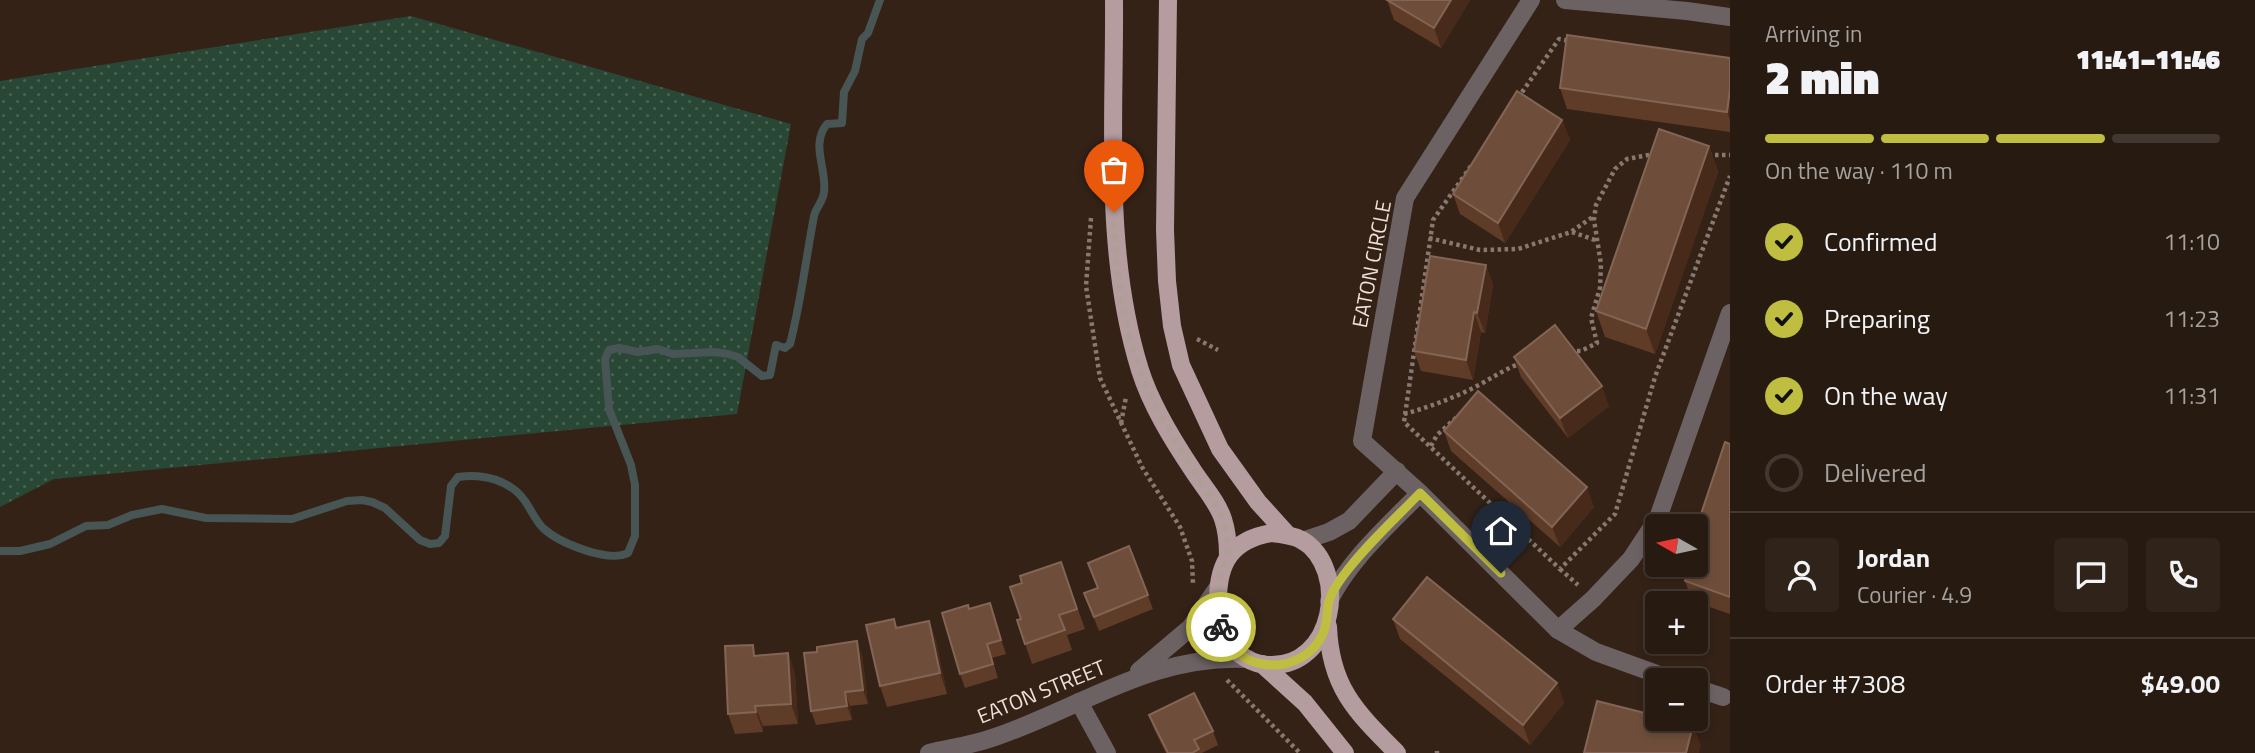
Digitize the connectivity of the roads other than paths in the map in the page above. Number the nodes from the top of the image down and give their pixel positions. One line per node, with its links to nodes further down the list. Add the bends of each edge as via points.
1 (1114, 0): 10 (main road, via 1115,234 1128,327 1141,374 1165,424 1219,510)
2 (1168, 0): 9 (main road, via 1165,230 1172,326 1181,365 1220,449 1258,502)
3 (1531, 0): 7 (street, EATON CIRCLE, via 1405,198 1362,441)
4 (1565, 0): 5 (street)
5 (1730, 18)
6 (1730, 313): 13 (street, via 1658,518 1631,559)
7 (1397, 471): 8 (street, EATON CIRCLE); 9 (street, via 1349,521 1329,532)
8 (1420, 493): 12 (street, via 1342,577); 13 (street, EATON CIRCLE)
9 (1295, 537): 10 (main road, via 1254,536); 12 (main road, via 1315,551 1324,565)
10 (1228, 556): 11 (main road)
11 (1218, 587): 14 (main road, via 1220,625 1226,639 1235,651); 16 (street, EATON STREET, via 1190,628)
12 (1328, 610): 14 (main road, via 1324,633 1304,656 1277,665); 23 (main road, via 1329,649 1338,682 1351,704)
13 (1558, 629): 15 (street, EATON CIRCLE, via 1596,652)
14 (1255, 662): 16 (street, EATON STREET, via 1191,661); 22 (main road, via 1305,703)
15 (1645, 670)
16 (1128, 679): 19 (street, EATON STREET)
17 (1708, 692): 18 (street)
18 (1723, 697)
19 (1079, 702): 20 (street, EATON STREET, via 992,738); 21 (street)
20 (929, 753)
21 (1108, 753)
22 (1345, 753)
23 (1397, 753)

